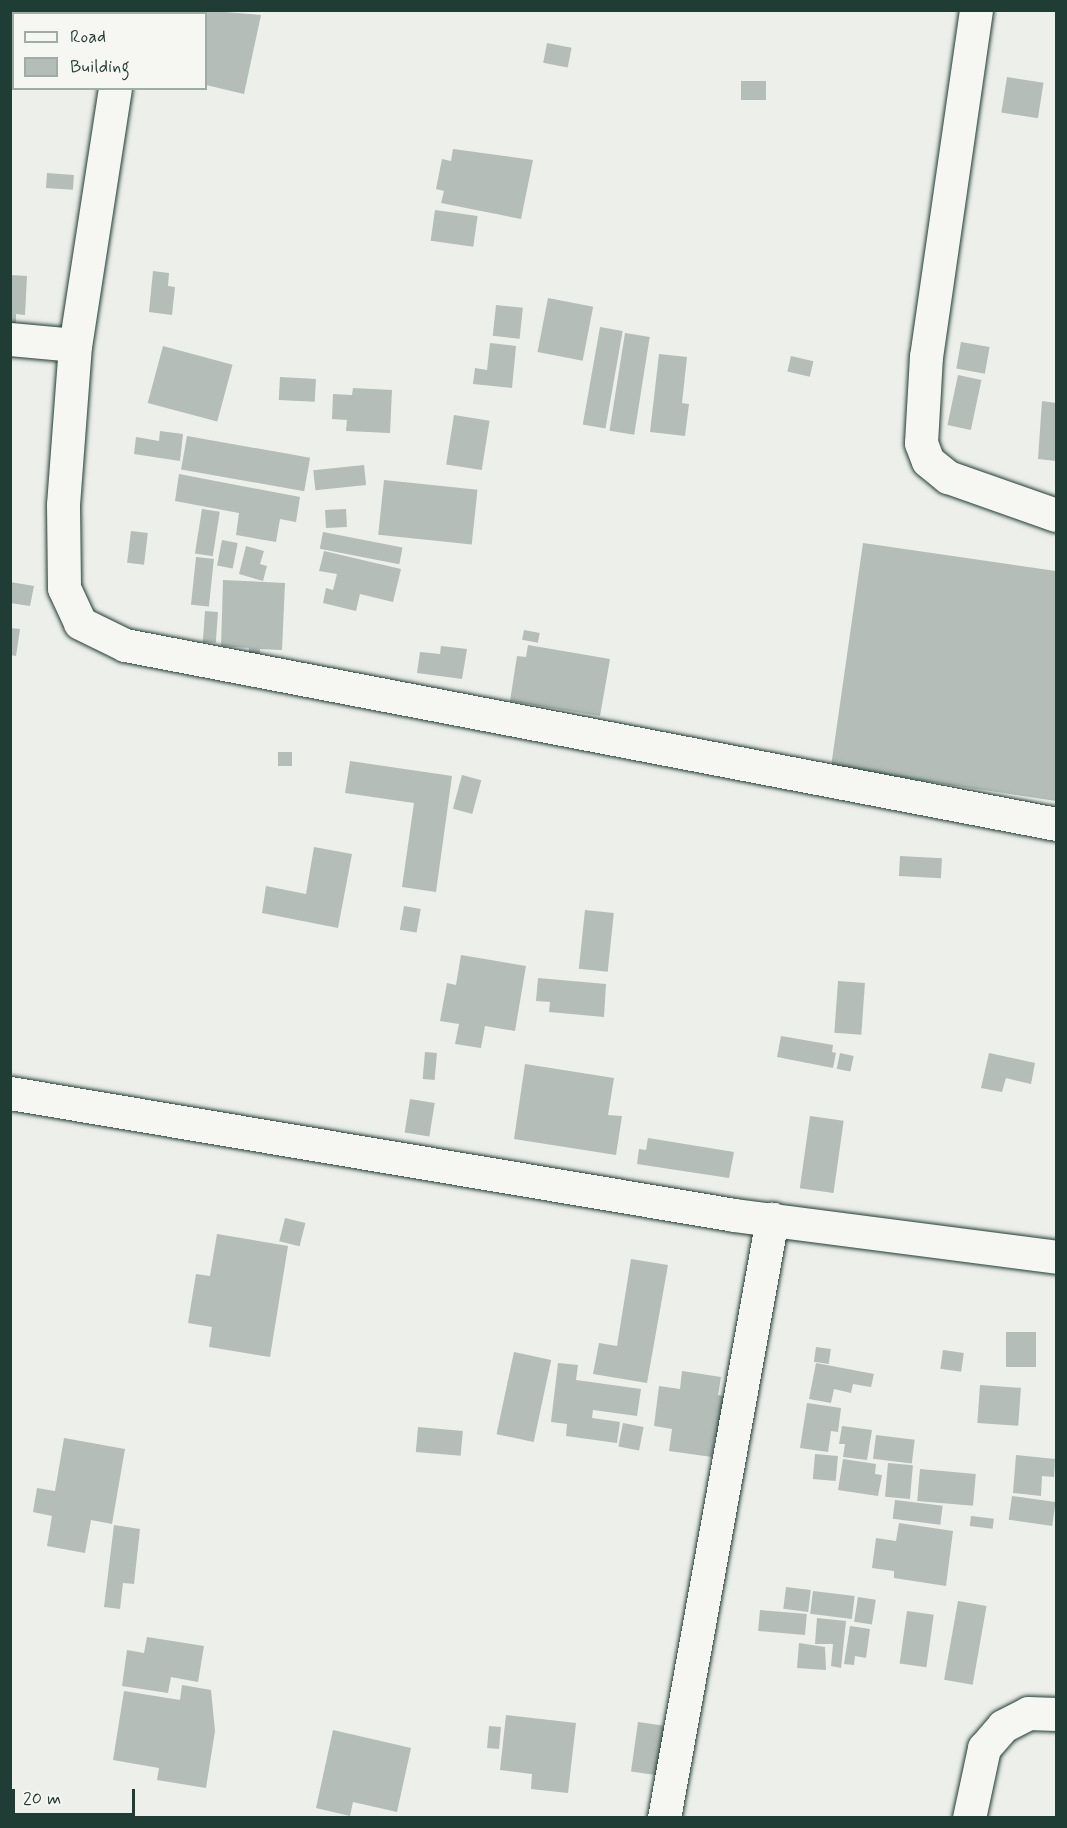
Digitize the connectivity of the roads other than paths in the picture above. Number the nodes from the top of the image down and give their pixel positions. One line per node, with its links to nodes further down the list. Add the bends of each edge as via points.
1 (976, 10): 5 (street, via 926,356 921,442 928,461 948,477)
2 (115, 90): 4 (street)
3 (10, 339): 4 (street)
4 (75, 345): 6 (street, via 63,505 64,588 80,623 98,632 125,645)
5 (1056, 515)
6 (1056, 824)
7 (10, 1093): 8 (street)
8 (772, 1219): 9 (street); 11 (street)
9 (1056, 1257)
10 (1056, 1714): 12 (street, via 1028,1713 1003,1726 984,1748)
11 (664, 1818)
12 (969, 1818)

